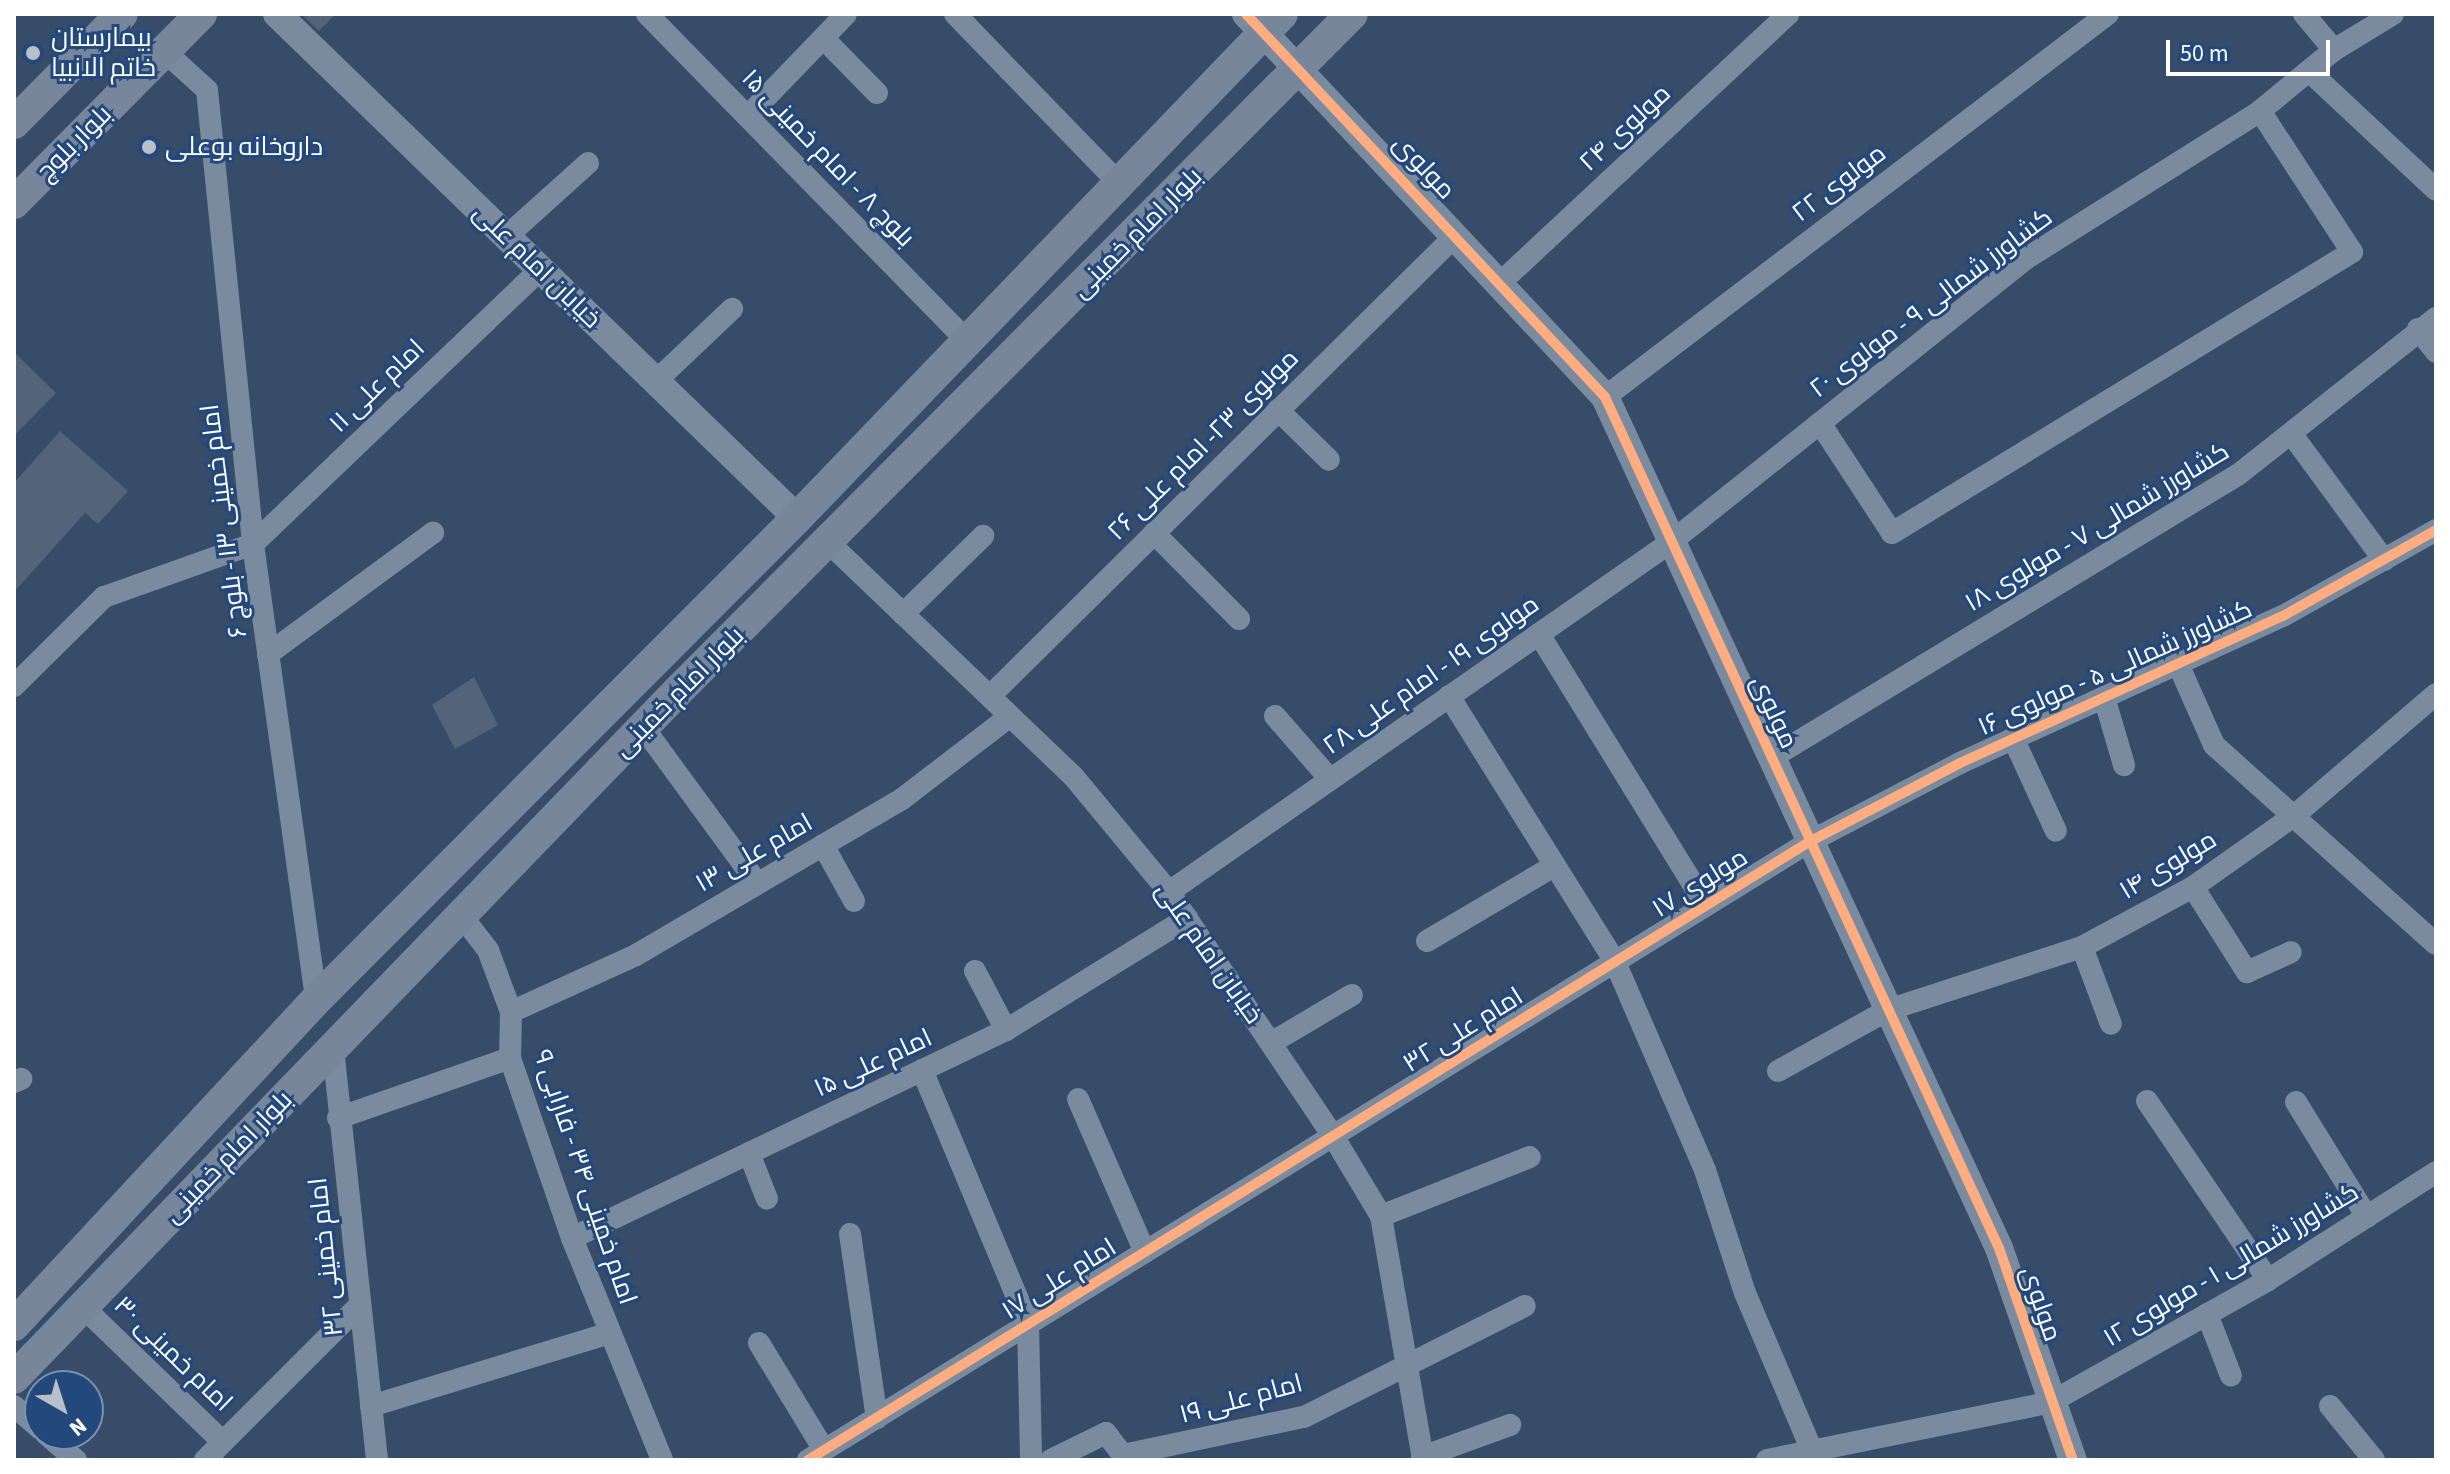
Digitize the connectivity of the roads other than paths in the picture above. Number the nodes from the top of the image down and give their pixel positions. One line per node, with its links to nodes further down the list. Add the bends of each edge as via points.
1 (122, 14): 21 (main road)
2 (201, 14): 15 (main road, بلوار بلوچ)
3 (277, 14): 27 (street, خیابان امام علی)
4 (647, 14): 20 (street, بلوچ ۸ - امام خمینی ۱۵)
5 (846, 14): 13 (street)
6 (955, 14): 23 (street)
7 (1352, 14): 16 (main road, بلوار امام خمینی)
8 (1788, 14): 29 (street, مولوی ۲۴)
9 (2108, 14): 35 (street, مولوی ۲۲)
10 (2304, 14): 14 (street)
11 (2393, 14): 14 (street, کشاورز شمالی ۹ - مولوی ۲۰)
12 (1264, 20): 16 (street, مولوی); 23 (main road, بلوار امام خمینی)
13 (823, 38): 18 (street); 20 (street)
14 (2334, 50): 17 (street, کشاورز شمالی ۹ - مولوی ۲۰)
15 (164, 51): 25 (main road, بلوار بلوچ); 47 (street, امام خمینی ۱۳ - بلوچ ۶, via 207,90)
16 (1301, 66): 26 (street, مولوی); 45 (main road, بلوار امام خمینی)
17 (2309, 71): 19 (street, کشاورز شمالی ۹ - مولوی ۲۰); 24 (street)
18 (877, 93)
19 (2260, 111): 37 (street, کشاورز شمالی ۹ - مولوی ۲۰, via 2027,258); 37 (street, via 2352,252 1892,533)
20 (748, 116): 32 (street, بلوچ ۸ - امام خمینی ۱۵)
21 (14, 123)
22 (588, 163): 27 (street)
23 (1116, 180): 32 (main road, بلوار امام خمینی)
24 (2436, 190)
25 (14, 203)
26 (1456, 235): 29 (street, مولوی); 36 (street, مولوی ۲۳- امام علی ۲۶)
27 (507, 236): 28 (street, خیابان امام علی)
28 (541, 269): 34 (street, خیابان امام علی); 47 (street, امام علی ۱۱)
29 (1500, 283): 35 (street, مولوی)
30 (732, 309): 34 (street)
31 (2427, 324): 33 (street); 38 (street, کشاورز شمالی ۷ - مولوی ۱۸)
32 (968, 342): 40 (main road, بلوار امام خمینی)
33 (2436, 352)
34 (656, 381): 40 (street, خیابان امام علی)
35 (1605, 397): 46 (street, مولوی)
36 (1278, 410): 39 (street); 43 (street, مولوی ۲۳- امام علی ۲۶)
37 (1820, 423): 46 (street, کشاورز شمالی ۹ - مولوی ۲۰)
38 (2293, 436): 48 (street); 63 (street, کشاورز شمالی ۷ - مولوی ۱۸)
39 (1329, 460)
40 (797, 518): 45 (main road); 85 (main road, بلوار امام خمینی)
41 (2436, 530): 48 (street, کشاورز شمالی ۵ - مولوی ۱۶)
42 (433, 533): 52 (street)
43 (1154, 533): 50 (street); 55 (street, مولوی ۲۳- امام علی ۲۶)
44 (983, 536): 49 (street)
45 (828, 542): 49 (street, خیابان امام علی); 61 (main road, بلوار امام خمینی)
46 (1671, 542): 51 (street, مولوی ۱۹ - امام علی ۲۸); 63 (street, مولوی)
47 (253, 544): 52 (street, امام خمینی ۱۳ - بلوچ ۶); 54 (street, via 104,597)
48 (2384, 560): 53 (street, کشاورز شمالی ۵ - مولوی ۱۶)
49 (903, 614): 55 (street, خیابان امام علی)
50 (1239, 619)
51 (1539, 634): 56 (street, مولوی ۱۹ - امام علی ۲۸); 75 (street)
52 (268, 654): 85 (street, امام خمینی ۱۳ - بلوچ ۶)
53 (2178, 664): 57 (street, کشاورز شمالی ۵ - مولوی ۱۶); 66 (street, via 2214,745)
54 (14, 686)
55 (990, 696): 59 (street, خیابان امام علی)
56 (1449, 696): 65 (street, مولوی ۱۹ - امام علی ۲۸); 70 (street)
57 (2104, 697): 62 (street, کشاورز شمالی ۵ - مولوی ۱۶); 64 (street)
58 (2434, 699): 66 (street, مولوی ۱۴)
59 (1010, 716): 69 (street, امام علی ۱۳, via 902,799); 73 (street, خیابان امام علی, via 1073,776)
60 (1275, 716): 65 (street)
61 (643, 727): 71 (street); 76 (main road, بلوار امام خمینی)
62 (2013, 738): 67 (street); 68 (street, کشاورز شمالی ۵ - مولوی ۱۶)
63 (1771, 758): 68 (street, مولوی)
64 (2124, 765)
65 (1330, 779): 73 (street, مولوی ۱۹ - امام علی ۲۸, via 1226,857)
66 (2295, 815): 72 (street, مولوی ۱۴); 79 (street)
67 (2056, 831)
68 (1809, 842): 75 (street, مولوی ۱۷); 86 (street, مولوی)
69 (823, 845): 71 (street, امام علی ۱۳); 74 (street)
70 (1552, 867): 78 (street); 82 (street)
71 (757, 883): 87 (street, امام علی ۱۳, via 636,955)
72 (2193, 887): 80 (street, مولوی ۱۴); 81 (street, via 2247,972)
73 (1169, 892): 77 (street, خیابان امام علی)
74 (854, 901)
75 (1706, 905): 82 (street, مولوی ۱۷)
76 (461, 915): 87 (street, امام خمینی ۳۴ - فارابی ۹, via 488,950); 91 (main road, بلوار امام خمینی)
77 (1187, 918): 89 (street, امام علی ۱۵); 90 (street, خیابان امام علی)
78 (1427, 941)
79 (2436, 944)
80 (2082, 947): 86 (street, مولوی ۱۴); 88 (street)
81 (2291, 952)
82 (1615, 962): 99 (street, امام علی ۳۲); 127 (street, via 1705,1170 1745,1293)
83 (975, 971): 89 (street)
84 (1352, 995): 90 (street)
85 (316, 1000): 115 (main road, بلوار امام خمینی)
86 (1888, 1010): 94 (street, مولوی ۱۴); 121 (street, مولوی, via 1999,1248)
87 (511, 1012): 92 (street, امام خمینی ۳۴ - فارابی ۹)
88 (2111, 1024)
89 (1006, 1030): 93 (street, امام علی ۱۵)
90 (1271, 1043): 99 (street, خیابان امام علی)
91 (333, 1048): 98 (street, امام خمینی ۳۲); 112 (main road, بلوار امام خمینی)
92 (510, 1058): 98 (street); 107 (street, امام خمینی ۳۴ - فارابی ۹)
93 (922, 1070): 100 (street, امام علی ۱۵); 114 (street)
94 (1778, 1071)
95 (1078, 1099): 108 (street)
96 (2147, 1101): 109 (street)
97 (2296, 1102): 105 (street)
98 (338, 1118): 110 (street, امام خمینی ۳۲)
99 (1333, 1136): 104 (street, خیابان امام علی); 108 (street, امام علی ۱۷)
100 (749, 1153): 103 (street); 107 (street, امام علی ۱۵)
101 (1530, 1157): 104 (street)
102 (2436, 1172): 105 (street, کشاورز شمالی ۱ - مولوی ۱۲)
103 (767, 1199)
104 (1381, 1216): 118 (street, خیابان امام علی)
105 (2367, 1217): 109 (street, کشاورز شمالی ۱ - مولوی ۱۲)
106 (850, 1234): 124 (street)
107 (572, 1238): 116 (street, امام خمینی ۳۴ - فارابی ۹)
108 (1145, 1252): 114 (street, امام علی ۱۷)
109 (2268, 1280): 113 (street, کشاورز شمالی ۱ - مولوی ۱۲)
110 (360, 1305): 122 (street, امام خمینی ۳۲); 126 (street)
111 (1525, 1306): 118 (street, امام علی ۱۹)
112 (83, 1307): 120 (main road, بلوار امام خمینی); 126 (street, امام خمینی ۳۰)
113 (2207, 1314): 119 (street); 121 (street, کشاورز شمالی ۱ - مولوی ۱۲)
114 (1028, 1324): 124 (street, امام علی ۱۷); 134 (street)
115 (14, 1325)
116 (610, 1333): 122 (street); 133 (street, امام خمینی ۳۴ - فارابی ۹)
117 (759, 1343): 128 (street)
118 (1409, 1358): 129 (street, امام علی ۱۹, via 1304,1417); 130 (street, خیابان امام علی)
119 (2231, 1376)
120 (14, 1378)
121 (2051, 1402): 127 (street, کشاورز شمالی ۱ - مولوی ۱۲); 137 (street, مولوی)
122 (371, 1406): 132 (street, امام خمینی ۳۲)
123 (2330, 1406): 138 (street)
124 (877, 1418): 128 (street, امام علی ۱۷)
125 (1510, 1425): 130 (street)
126 (223, 1442): 131 (street)
127 (1813, 1453): 136 (street, کشاورز شمالی ۱ - مولوی ۱۲)
128 (816, 1455)
129 (1125, 1458): 135 (street, via 1106,1433)
130 (1423, 1458)
131 (205, 1460)
132 (377, 1460)
133 (662, 1460)
134 (1031, 1460)
135 (1051, 1460)
136 (1767, 1460)
137 (2073, 1460)
138 (2374, 1460)

